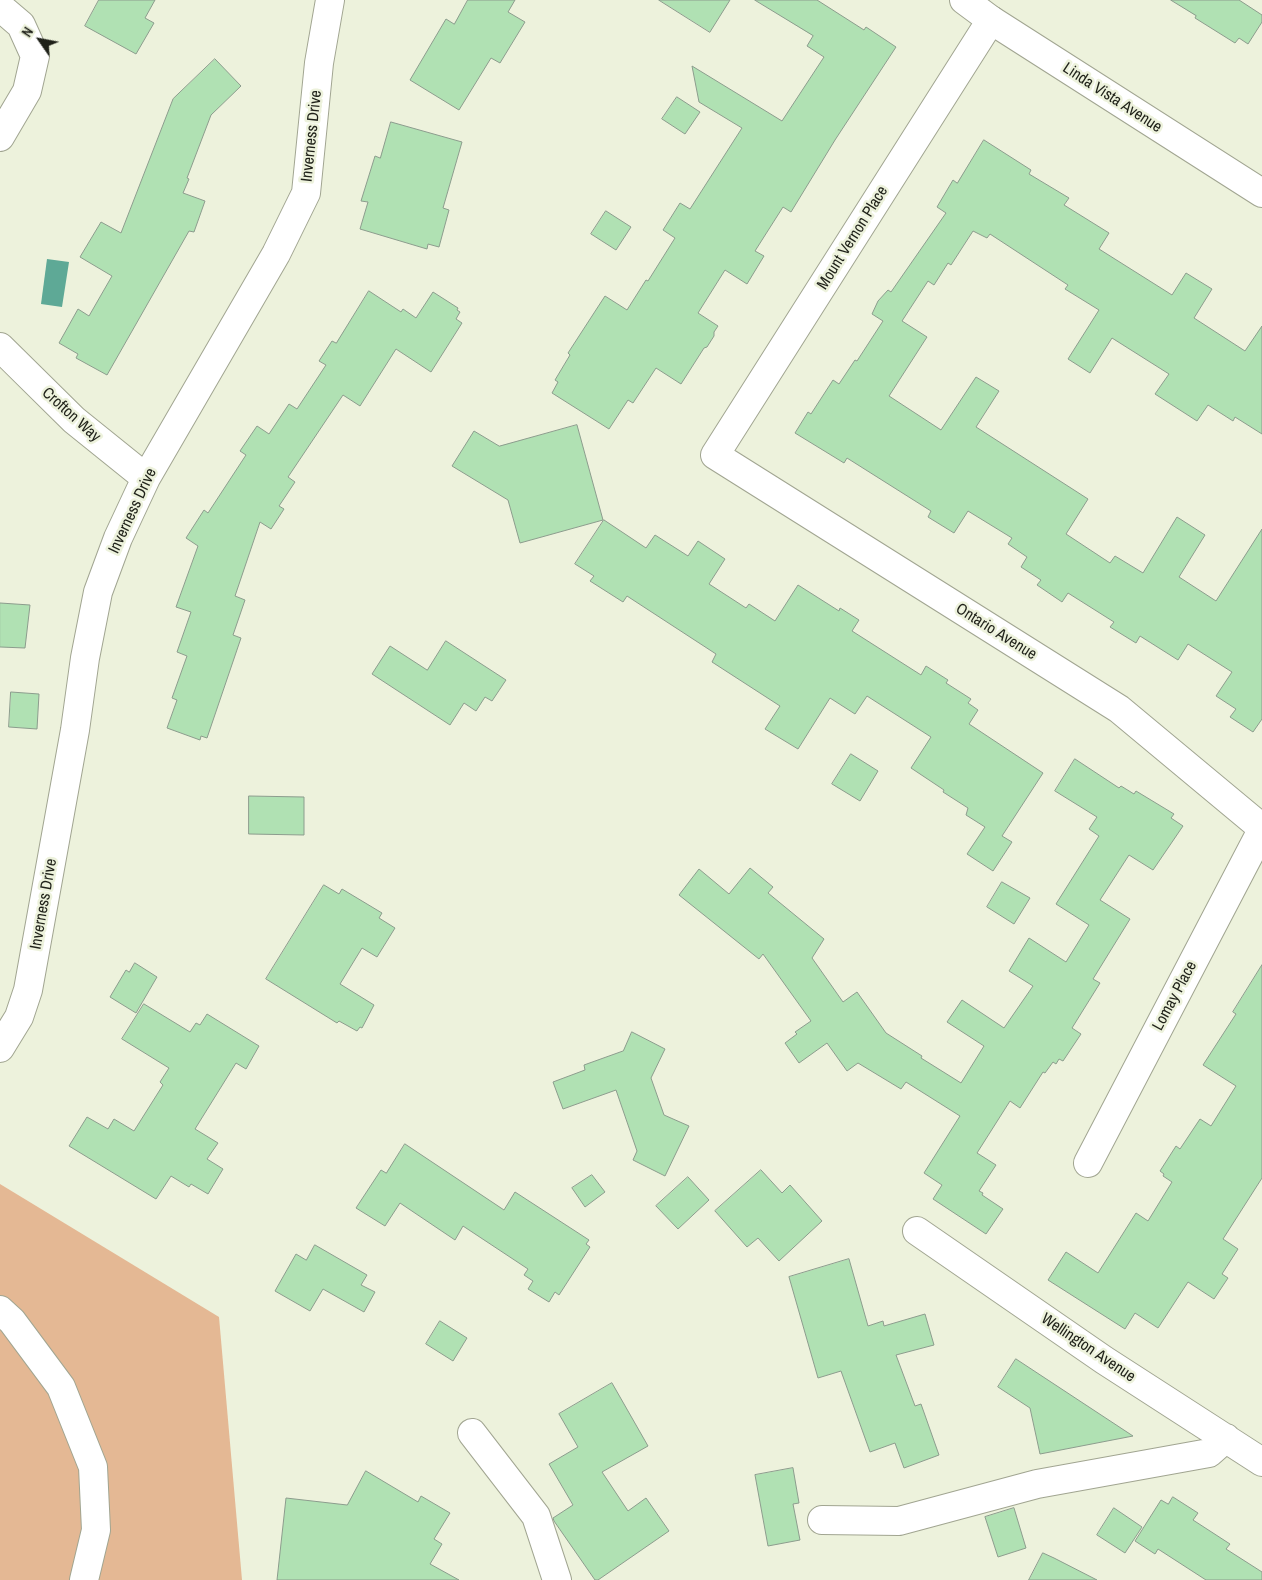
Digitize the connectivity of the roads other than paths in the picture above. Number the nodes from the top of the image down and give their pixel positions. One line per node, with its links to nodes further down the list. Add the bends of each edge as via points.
1 (330, 0): 9 (street, Inverness Drive, via 319,63 306,193 276,254)
2 (964, 0): 4 (street, Linda Vista Avenue)
3 (0, 7): 5 (street, via 21,25 35,56 27,91)
4 (991, 20): 6 (street, Linda Vista Avenue); 8 (street, Mount Vernon Place)
5 (0, 137)
6 (1262, 193)
7 (0, 347): 9 (street, Crofton Way, via 74,420)
8 (715, 456): 10 (street, Ontario Avenue, via 1119,709)
9 (146, 478): 11 (street, Inverness Drive, via 118,538 98,592 28,990 19,1017)
10 (1262, 829): 12 (street, Lomay Place)
11 (0, 1048)
12 (1088, 1163)
13 (917, 1230): 16 (street, Wellington Avenue, via 1104,1360)
14 (0, 1310): 19 (street, via 12,1321 61,1387 93,1467 96,1530)
15 (472, 1433): 20 (street, via 536,1516)
16 (1226, 1438): 17 (street, Wellington Avenue); 18 (street, via 1209,1454 1037,1484 899,1521)
17 (1262, 1462)
18 (822, 1520)
19 (84, 1580)
20 (557, 1580)

